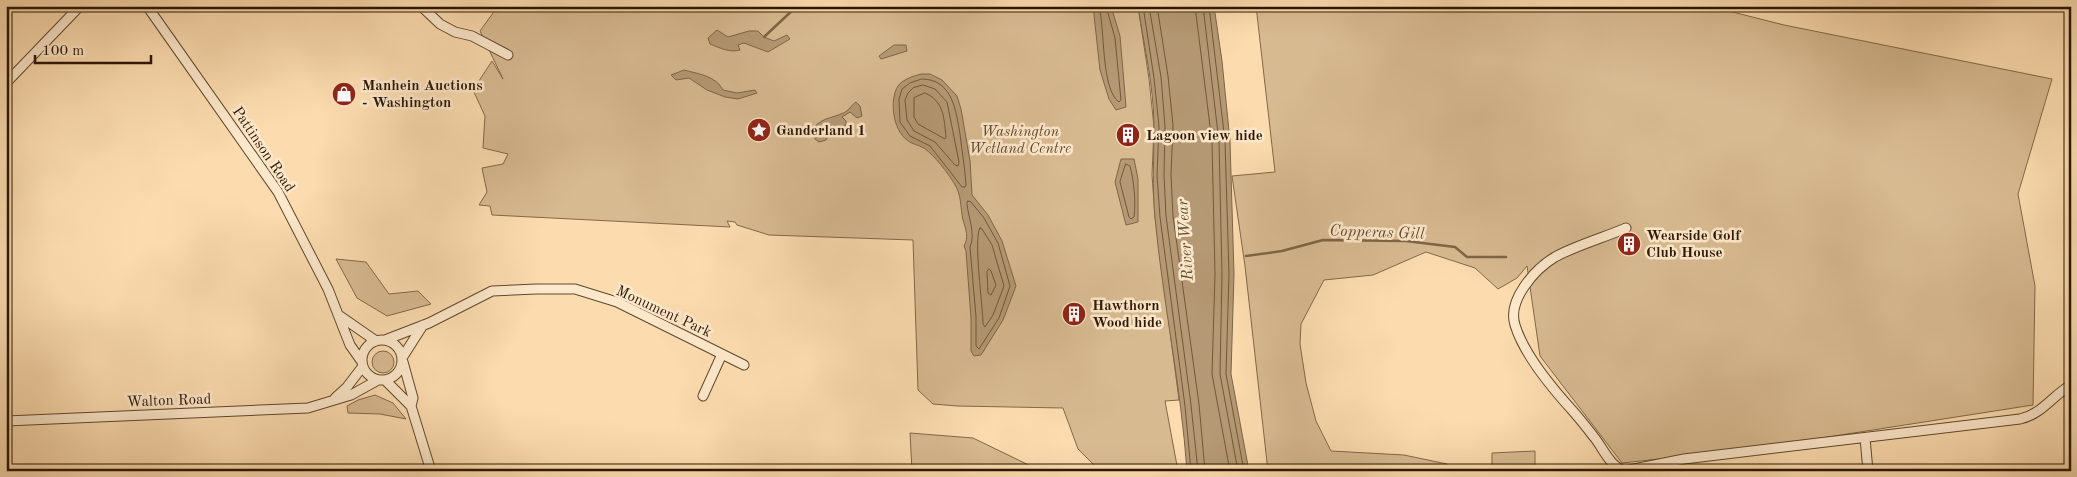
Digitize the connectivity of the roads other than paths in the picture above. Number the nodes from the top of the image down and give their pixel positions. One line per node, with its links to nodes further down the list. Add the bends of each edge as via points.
1 (80, 6): 5 (street)
2 (421, 6): 4 (street, via 440,24)
3 (146, 7): 7 (street, Pattinson Road, via 278,192)
4 (508, 55)
5 (6, 83)
6 (1626, 228): 20 (street, via 1555,257 1532,276 1516,305 1514,324 1523,345 1610,461 1624,471 1684,459)
7 (340, 316): 9 (street); 12 (street, Pattinson Road, via 350,345)
8 (423, 325): 9 (street, Monument Park); 10 (street, Monument Park, via 492,291 575,289 617,302); 11 (street)
9 (380, 341): 11 (street, via 397,346); 12 (street, via 366,349)
10 (722, 354): 13 (street, Monument Park); 16 (street, Monument Park)
11 (402, 360): 14 (street, via 397,374); 18 (street, via 413,398)
12 (363, 364): 14 (street, via 369,375); 17 (street, Walton Road, via 347,387)
13 (744, 365)
14 (381, 380): 17 (street, Walton Road, via 351,395); 18 (street)
15 (2071, 384): 20 (street, via 2029,417)
16 (703, 396)
17 (332, 400): 19 (street, Walton Road, via 308,408)
18 (411, 406): 21 (street)
19 (6, 420)
20 (1865, 438): 22 (street)
21 (431, 471)
22 (1868, 471)

